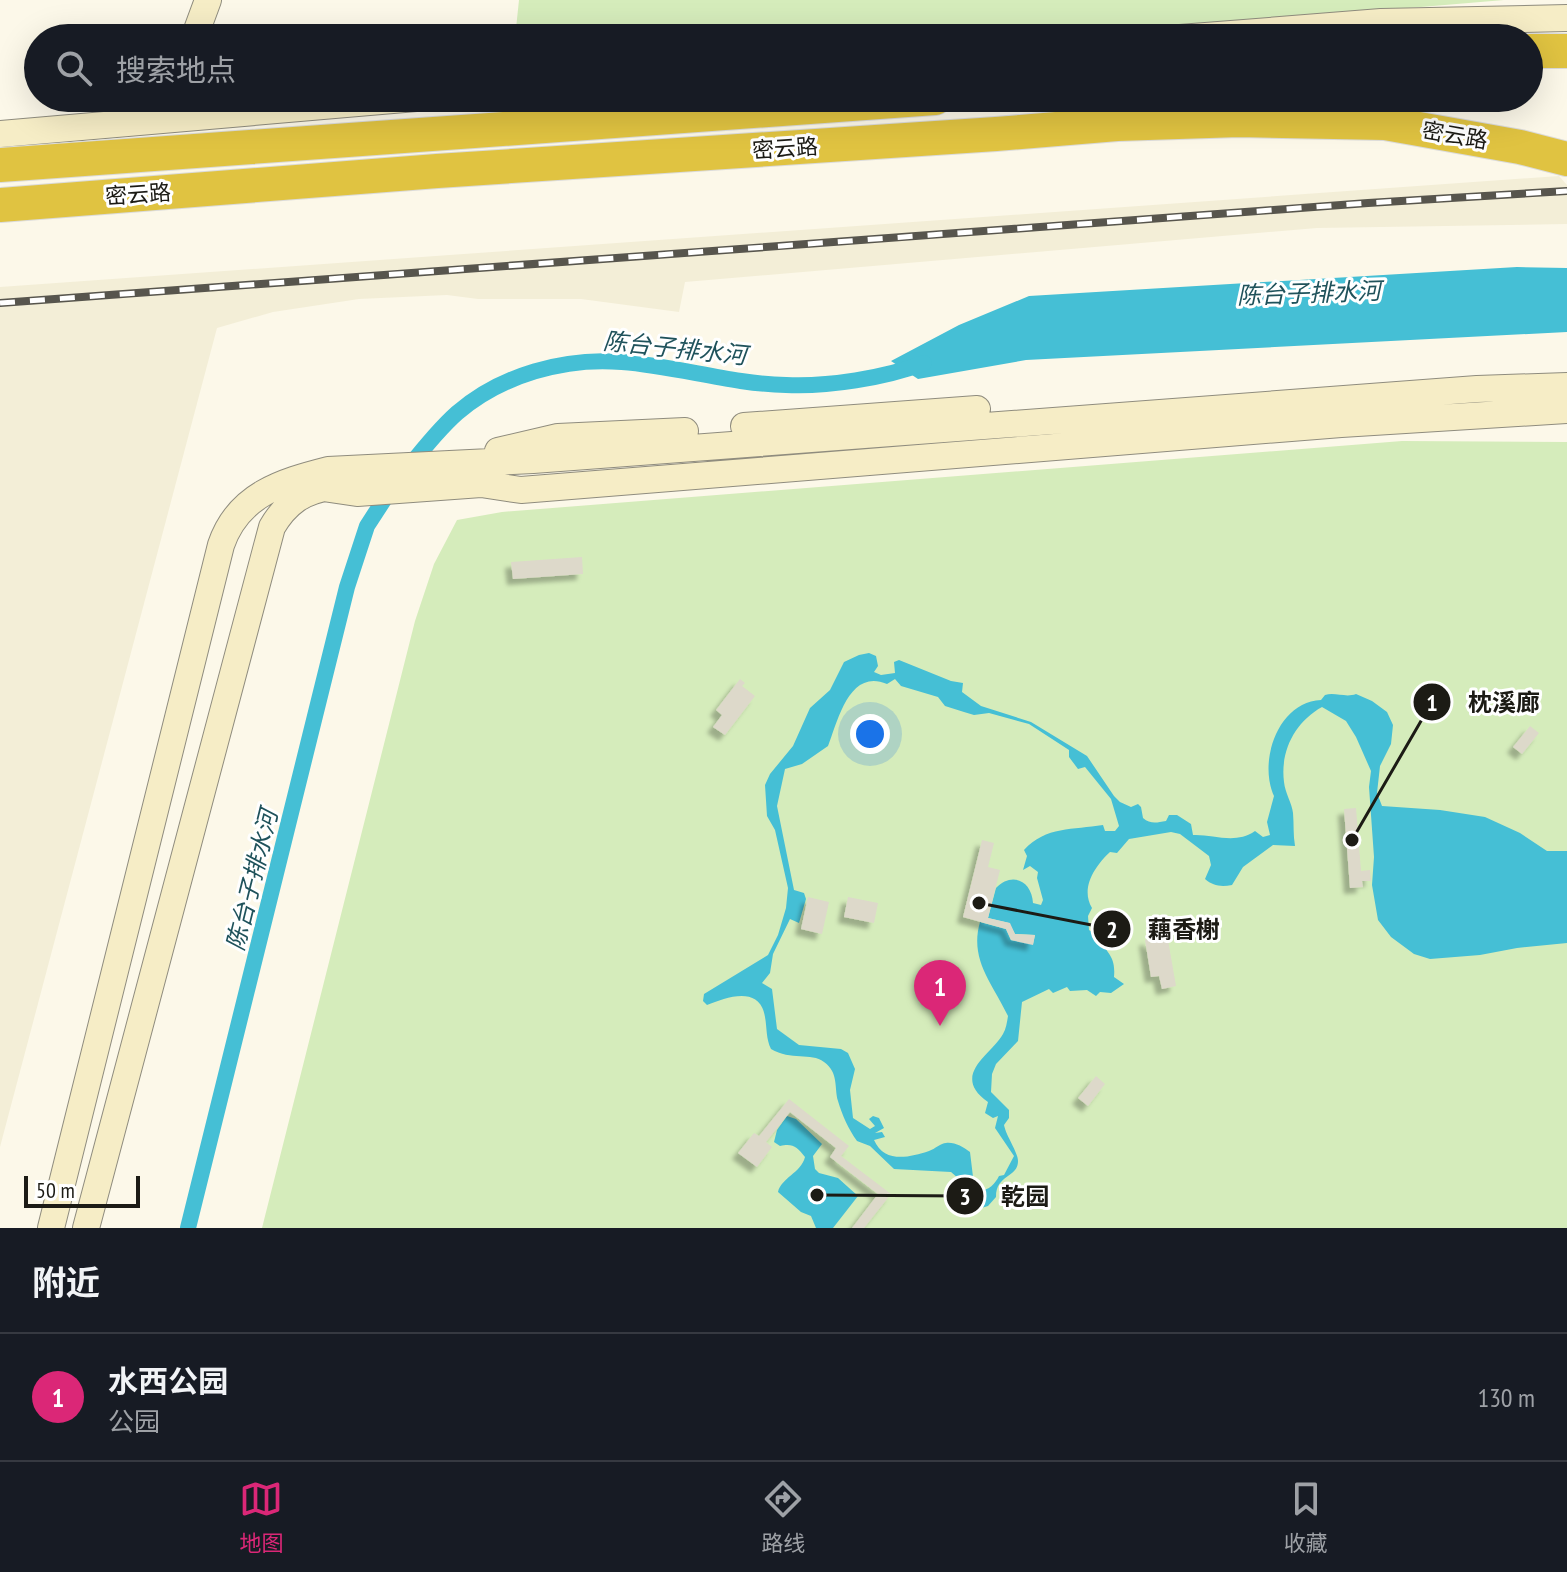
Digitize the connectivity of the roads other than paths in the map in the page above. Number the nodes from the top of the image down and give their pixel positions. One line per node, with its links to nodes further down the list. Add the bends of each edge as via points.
1 (208, 0): 3 (street)
2 (1567, 18): 4 (street)
3 (199, 24)
4 (1356, 24)
5 (1543, 51): 6 (highway)
6 (1567, 51)
7 (152, 112): 10 (street)
8 (259, 112): 10 (street)
9 (740, 112): 13 (highway, 密云路)
10 (147, 122): 11 (street)
11 (0, 134)
12 (1567, 159): 14 (highway, 密云路, via 1385,123 1224,120)
13 (0, 165)
14 (0, 205)
15 (1567, 374): 19 (street, via 1508,373 558,437 488,454)
16 (1567, 386): 19 (street, via 533,460)
17 (1567, 395): 19 (street)
18 (1567, 410): 19 (street, via 1356,422 521,490 481,484)
19 (457, 470): 20 (street)
20 (326, 479): 21 (street, via 302,477 265,493 238,511 227,526); 22 (street, via 288,505 272,527)
21 (51, 1228)
22 (86, 1228)

